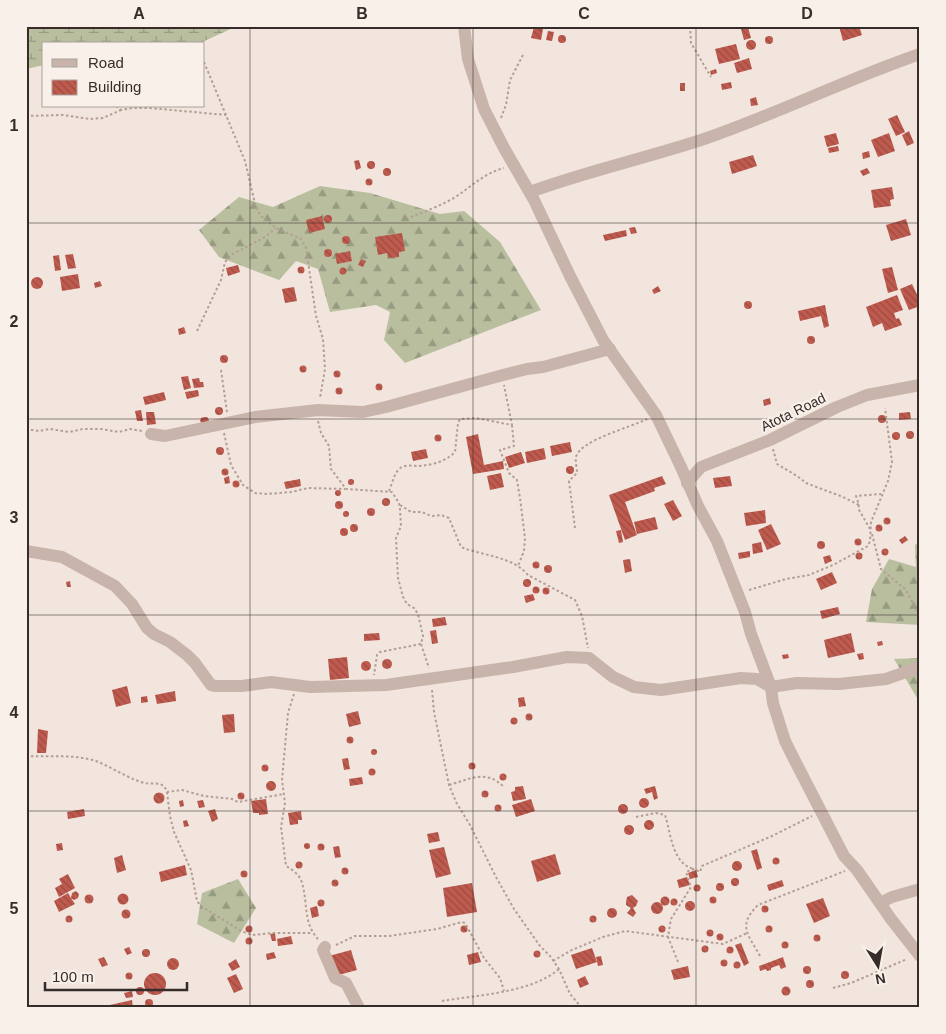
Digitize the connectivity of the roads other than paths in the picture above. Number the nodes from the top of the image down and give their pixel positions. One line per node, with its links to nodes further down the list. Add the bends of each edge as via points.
1 (464, 26): 3 (street, via 468,59 484,109)
2 (920, 54): 3 (street, via 704,139)
3 (530, 192): 4 (street)
4 (610, 349): 6 (street, via 363,412 318,410 255,417 165,436); 7 (street, via 656,415)
5 (920, 385): 7 (street, Atota Road, via 867,395 837,407 770,440 702,467)
6 (151, 434)
7 (687, 483): 10 (street, via 717,541)
8 (26, 551): 10 (street, via 62,557 115,586 132,604 147,628 195,662 211,685 242,686 271,682 296,686 373,686 567,657 589,658 613,677 647,690 741,678 757,678)
9 (920, 666): 10 (street, via 886,679)
10 (771, 687): 12 (street, via 785,742 844,856)
11 (920, 889): 12 (street)
12 (880, 903): 14 (street)
13 (325, 947): 15 (street, via 322,950 335,978 346,983)
14 (919, 955)
15 (359, 1008)

